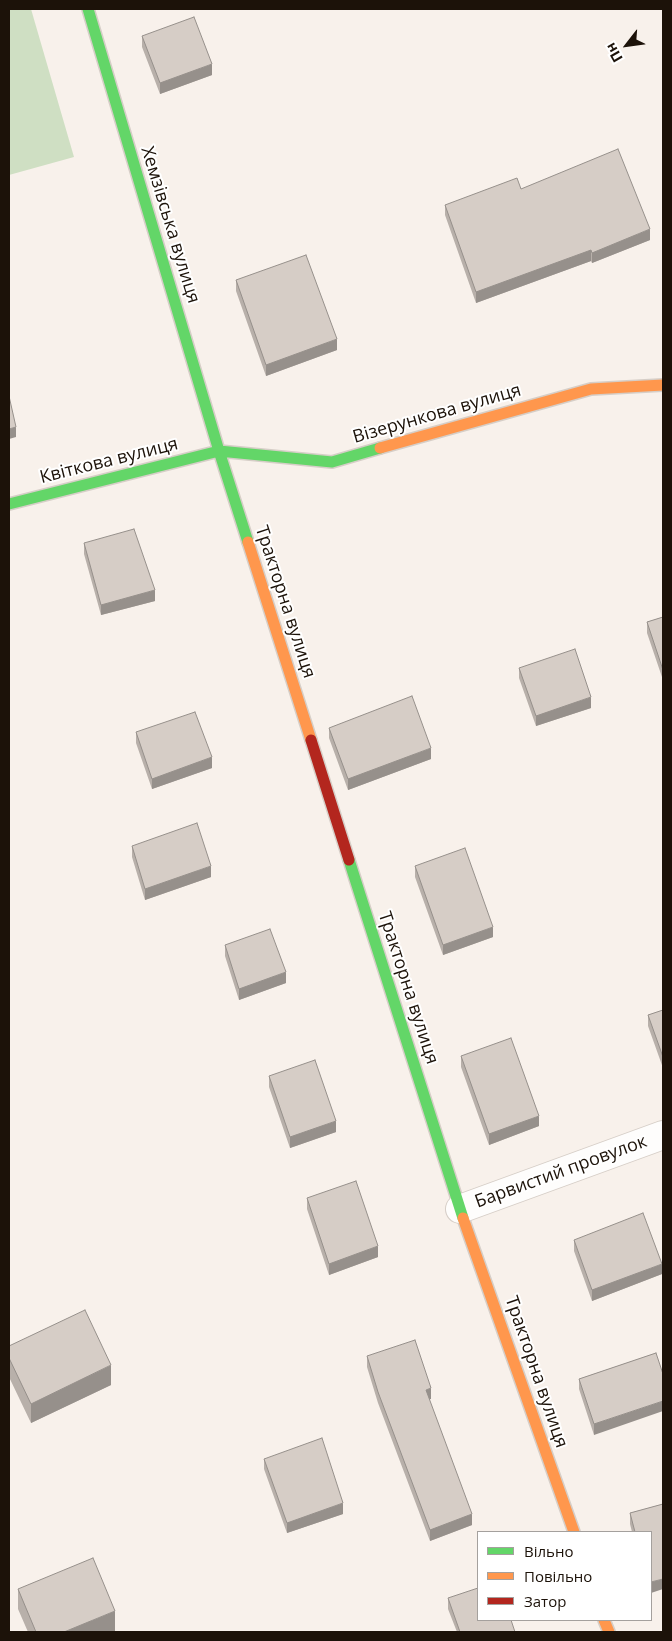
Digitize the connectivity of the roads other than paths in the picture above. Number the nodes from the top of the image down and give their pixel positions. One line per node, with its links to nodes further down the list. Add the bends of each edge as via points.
1 (88, 9): 3 (street, Хемзівська вулиця)
2 (663, 385): 3 (street, Візерункова вулиця, via 591,389 332,462)
3 (219, 451): 4 (street, Квіткова вулиця); 6 (street, Тракторна вулиця)
4 (9, 504)
5 (663, 1135): 6 (street, Барвистий провулок)
6 (460, 1209): 7 (street, Тракторна вулиця)
7 (574, 1531)

